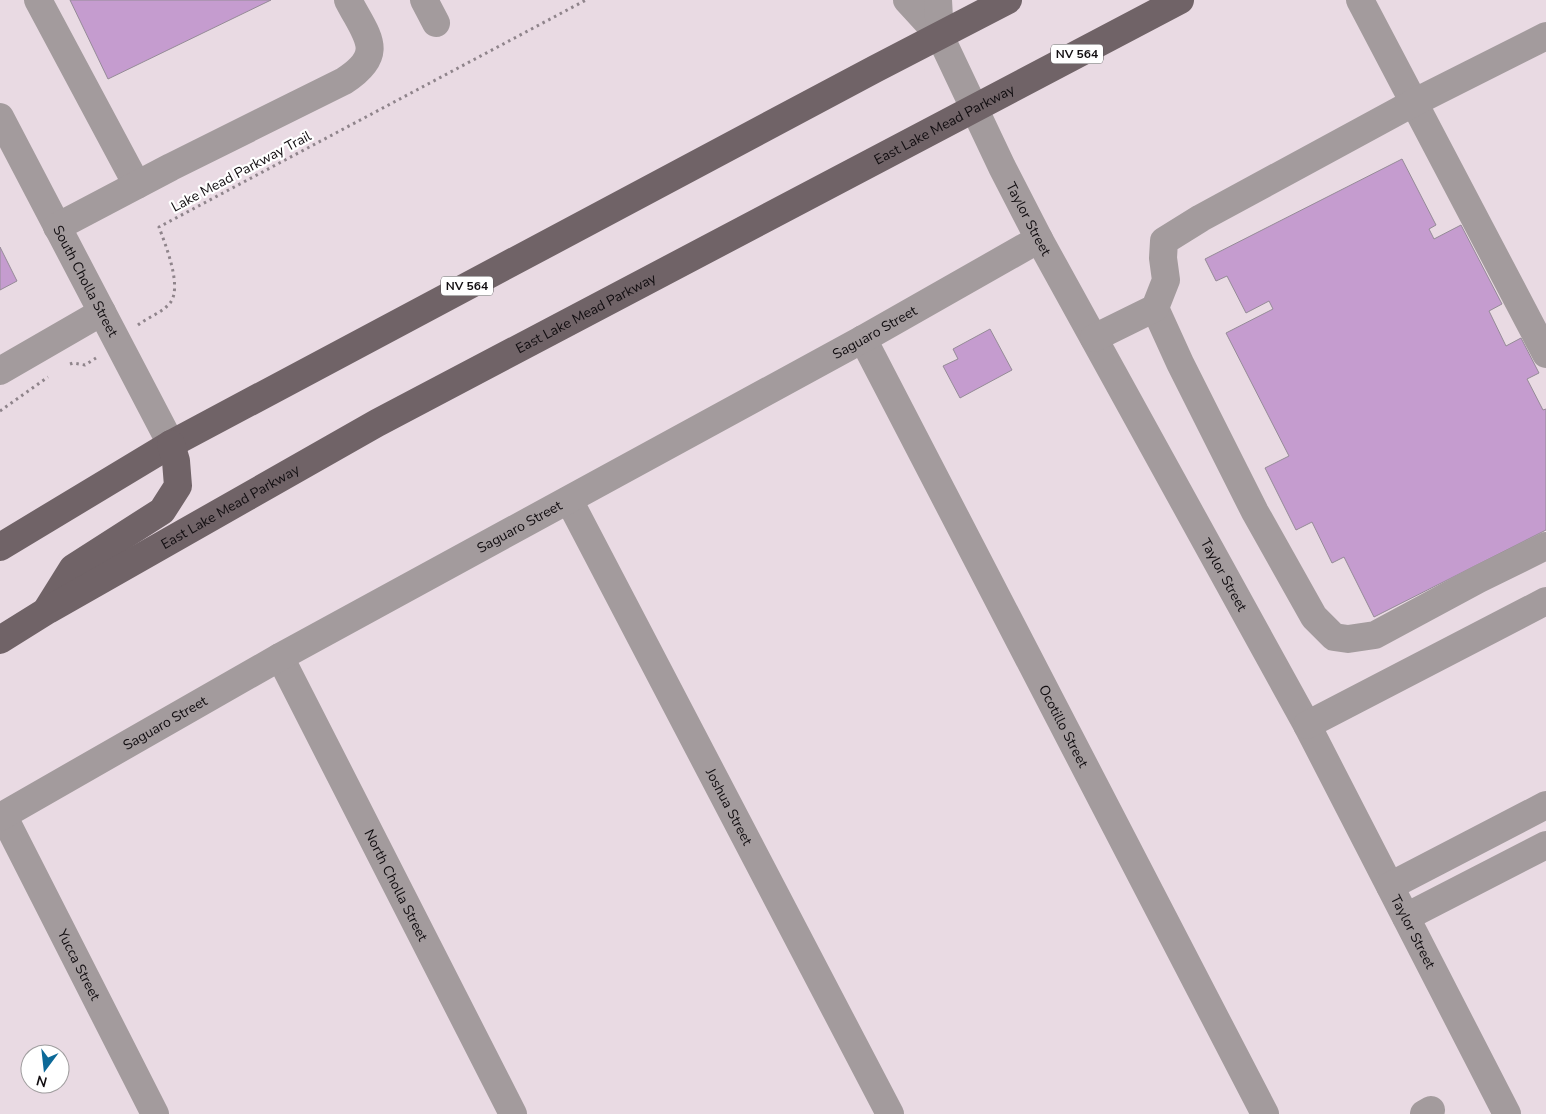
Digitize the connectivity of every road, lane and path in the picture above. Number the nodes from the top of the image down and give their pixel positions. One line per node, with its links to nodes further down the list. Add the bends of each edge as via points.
1 (38, 0): 14 (street)
2 (348, 0): 14 (street, via 370,43 370,56 356,73)
3 (586, 0): 21 (path, Lake Mead Parkway Trail, via 159,227 175,285 172,302)
4 (907, 0): 9 (street)
5 (938, 0): 9 (street)
6 (1008, 0): 9 (main road, NV 564)
7 (1180, 0): 12 (main road, East Lake Mead Parkway / NV 564)
8 (1360, 0): 11 (street)
9 (940, 36): 12 (street, Taylor Street); 27 (main road, NV 564)
10 (1546, 36): 11 (street)
11 (1413, 103): 17 (street, via 1164,241 1166,280); 22 (street)
12 (974, 108): 16 (street, Taylor Street); 32 (main road, East Lake Mead Parkway / NV 564, via 377,423)
13 (0, 117): 15 (street, South Cholla Street)
14 (137, 185): 15 (street)
15 (57, 227): 18 (street, South Cholla Street)
16 (1039, 239): 19 (street, Taylor Street); 20 (street, Saguaro Street)
17 (1156, 308): 19 (street); 29 (street, via 1180,363 1256,512 1314,617 1334,637 1348,639 1375,635)
18 (102, 312): 21 (street, South Cholla Street); 24 (street)
19 (1094, 338): 35 (street, Taylor Street)
20 (863, 340): 28 (street, Saguaro Street); 44 (street, Ocotillo Street)
21 (118, 343): 23 (path, Lake Mead Parkway Trail, via 85,366); 27 (street, South Cholla Street)
22 (1546, 354)
23 (65, 365)
24 (0, 371)
25 (53, 372): 26 (path)
26 (0, 411)
27 (171, 444): 30 (main road, NV 564); 32 (main road, via 178,486 162,511 73,568)
28 (569, 500): 34 (street, Saguaro Street); 43 (street, Joshua Street)
29 (1546, 546)
30 (0, 547)
31 (1546, 601): 35 (street)
32 (48, 610): 33 (main road, East Lake Mead Parkway / NV 564)
33 (0, 640)
34 (280, 657): 37 (street, Saguaro Street); 42 (street, North Cholla Street)
35 (1307, 724): 39 (street, Taylor Street)
36 (1546, 805): 39 (street)
37 (1, 816): 41 (street, Yucca Street)
38 (1546, 845): 40 (street)
39 (1390, 886): 40 (street, Taylor Street)
40 (1406, 917): 45 (street, Taylor Street)
41 (155, 1114)
42 (513, 1114)
43 (890, 1114)
44 (1265, 1114)
45 (1507, 1114)

